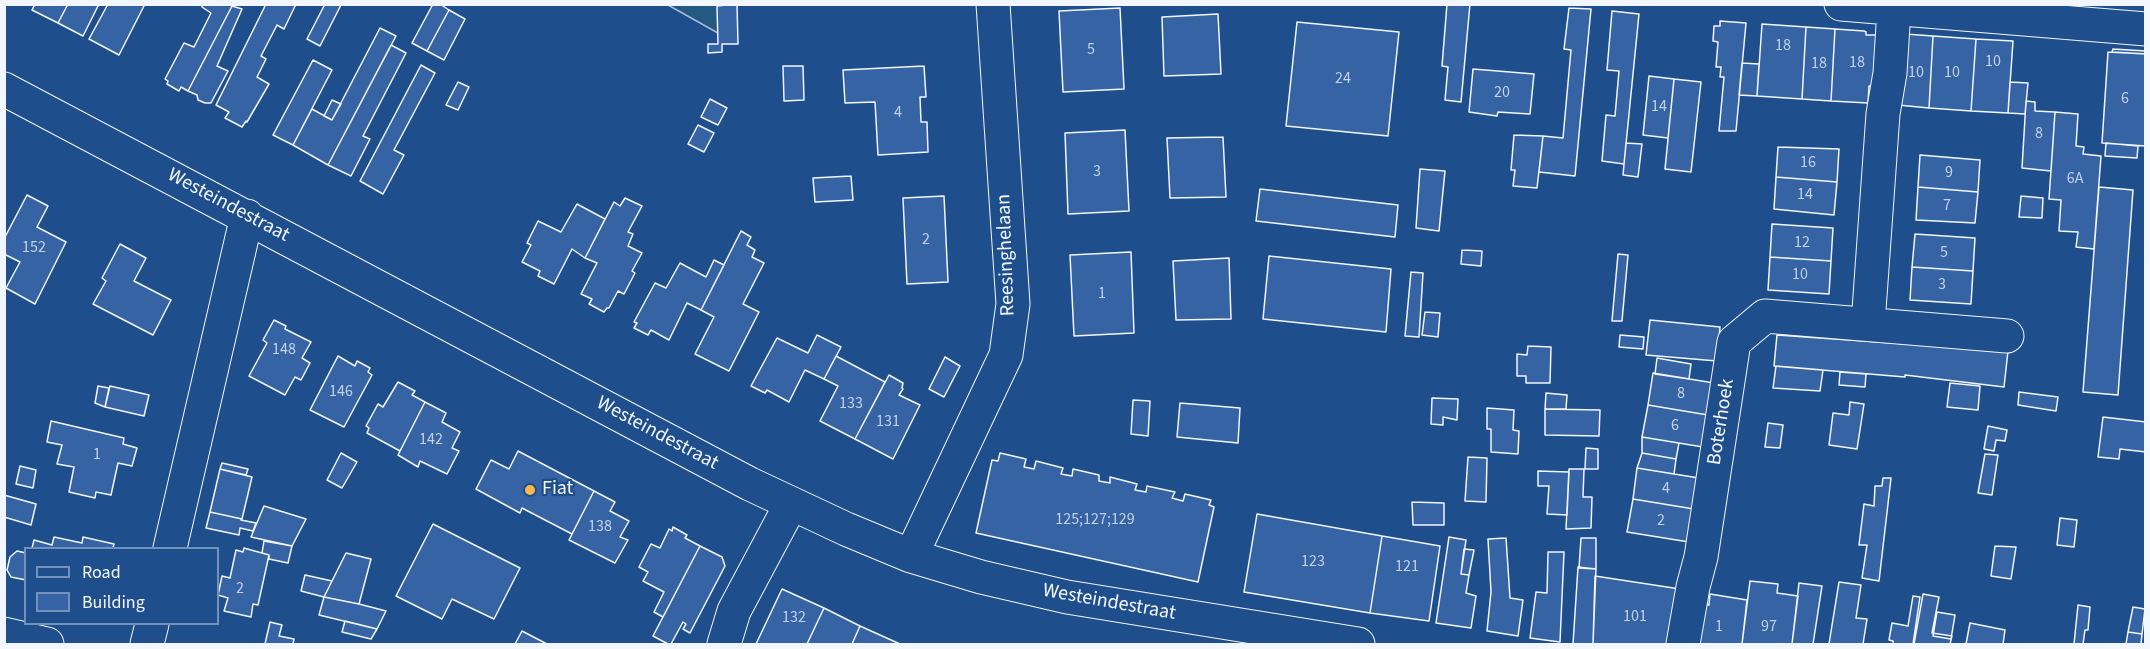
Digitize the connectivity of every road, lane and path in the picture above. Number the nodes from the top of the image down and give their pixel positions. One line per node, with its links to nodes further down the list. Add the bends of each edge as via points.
1 (993, 4): 12 (street, Reesinghelaan, via 1012,304 1006,355)
2 (1841, 4): 3 (street)
3 (1894, 9): 4 (street); 8 (street)
4 (2037, 13): 5 (street)
5 (2145, 29)
6 (4, 89): 7 (street, Westeindestraat)
7 (247, 216): 10 (street, Westeindestraat); 11 (street)
8 (1869, 324): 9 (street, Boterhoek); 19 (street, Boterhoek, via 1765,316 1734,342 1701,557)
9 (2007, 336)
10 (791, 504): 12 (street, Westeindestraat); 17 (street, via 734,611)
11 (170, 547)
12 (911, 556): 18 (street, Westeindestraat, via 1066,597)
13 (152, 625): 16 (street)
14 (4, 634): 15 (street)
15 (47, 645)
16 (147, 645)
17 (724, 645)
18 (1358, 645)
19 (1683, 645)

